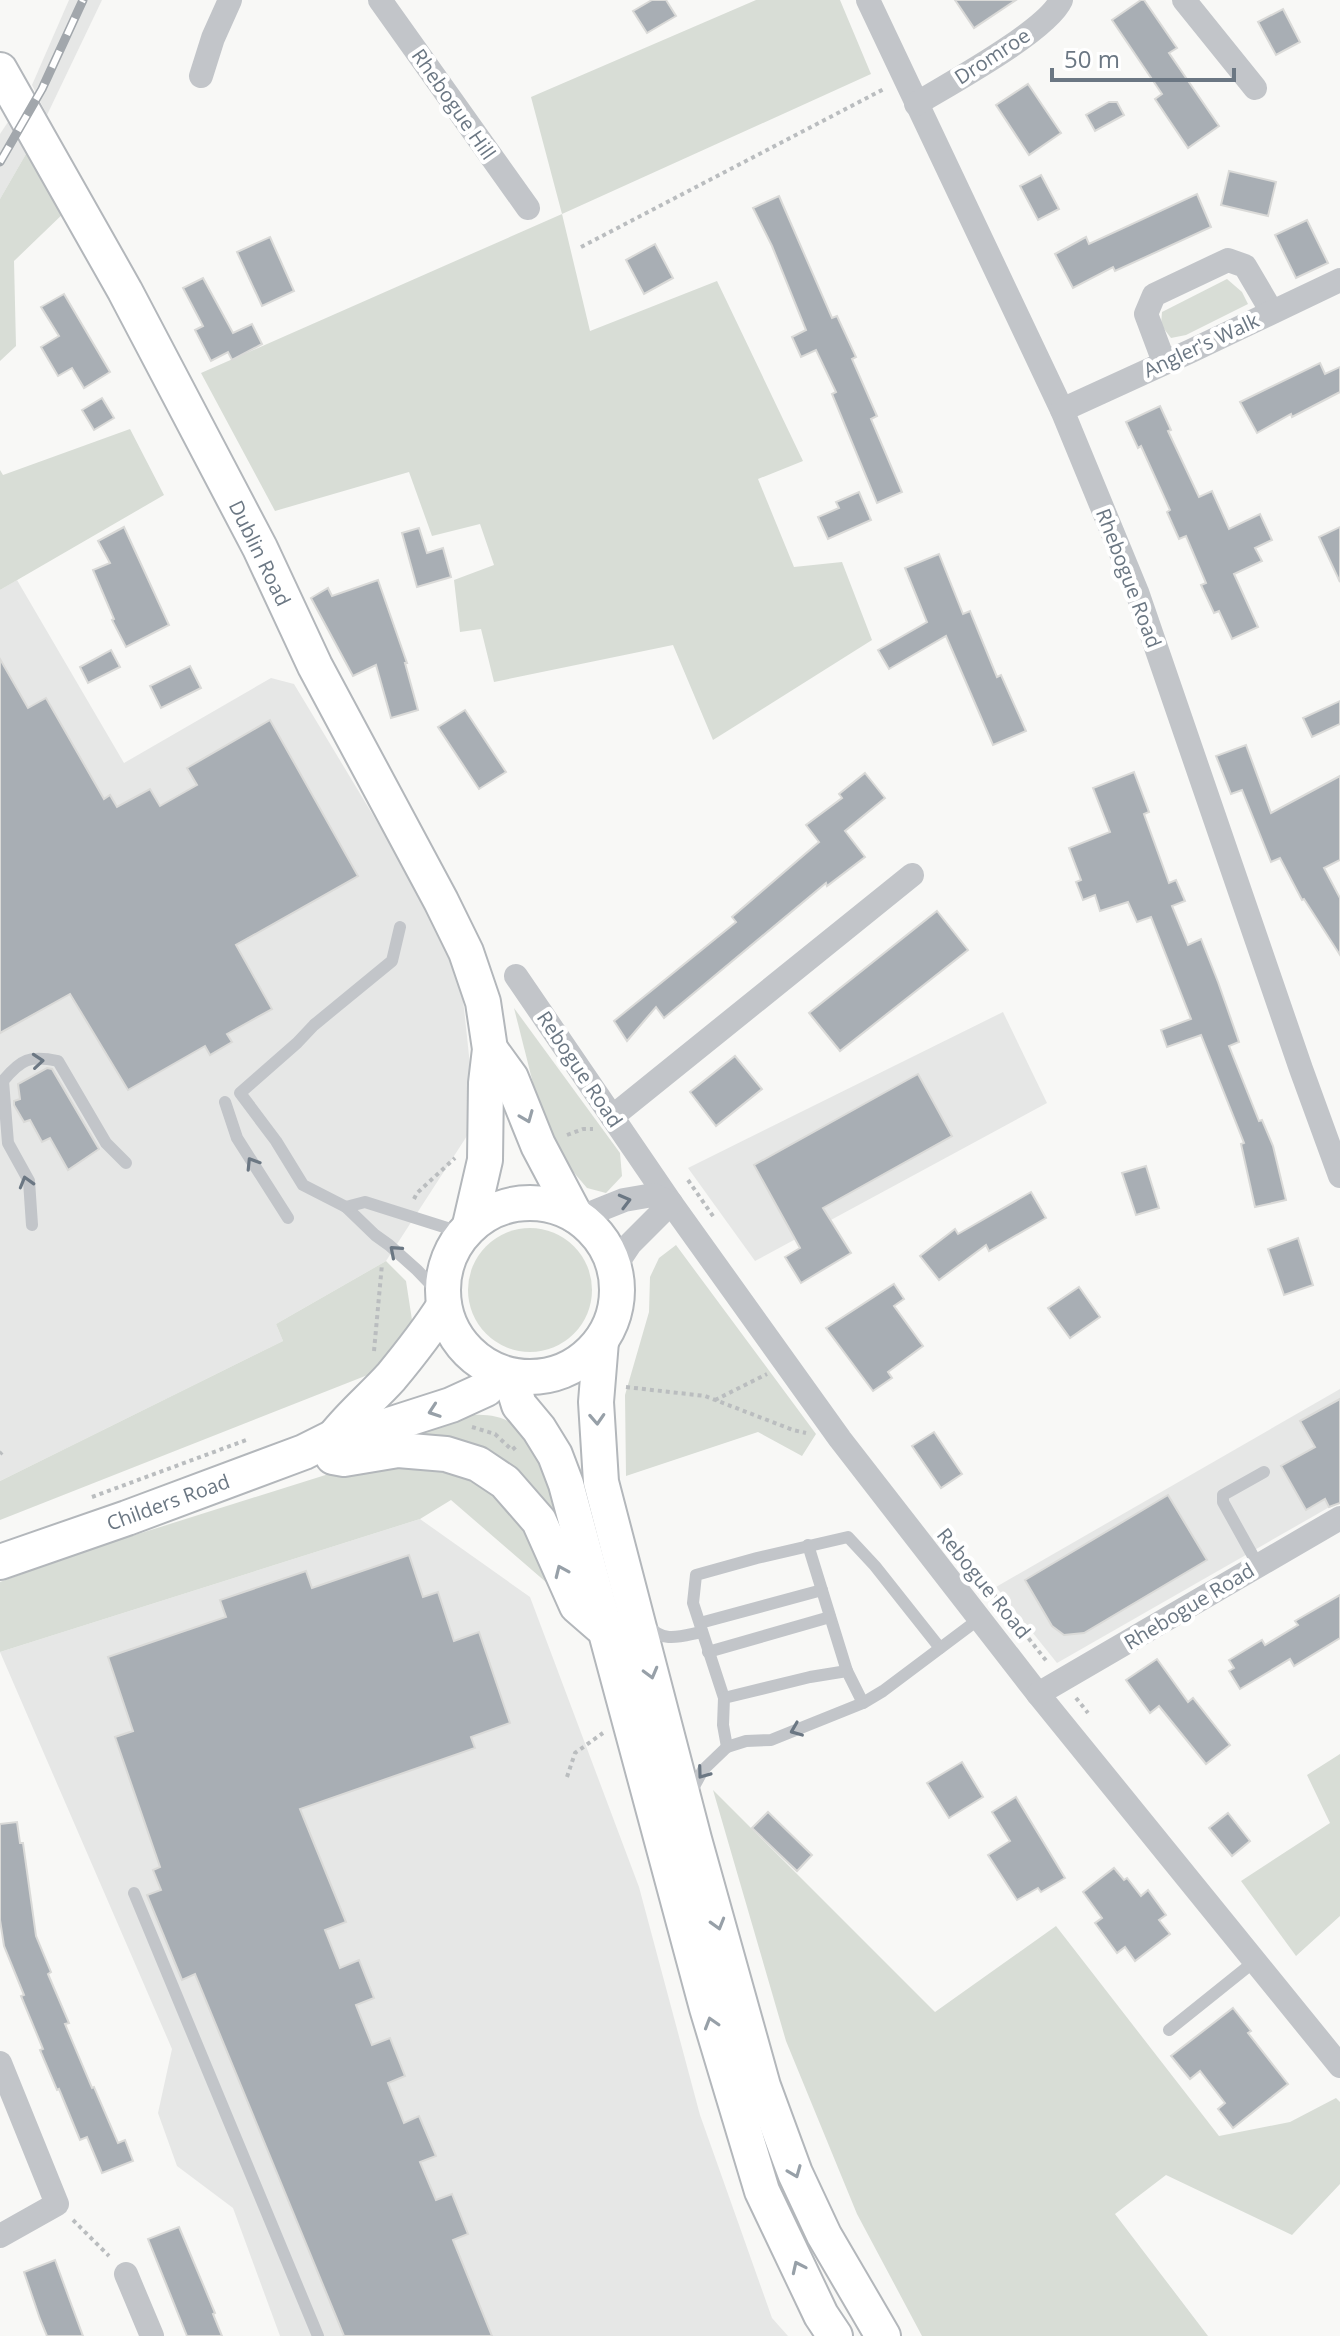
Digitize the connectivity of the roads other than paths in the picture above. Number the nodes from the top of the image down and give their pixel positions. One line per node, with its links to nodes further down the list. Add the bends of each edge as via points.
1 (230, 0): 7 (street)
2 (380, 0): 10 (street, Rhebogue Hill)
3 (868, 0): 9 (street, Rhebogue Road)
4 (1061, 0): 9 (street, Dromroe, via 1026,35)
5 (1184, 0): 8 (street)
6 (0, 70): 18 (main road, Dublin Road, via 125,291 441,901 483,1002)
7 (201, 76)
8 (1255, 88)
9 (916, 104): 14 (street, Rhebogue Road)
10 (528, 208)
11 (1340, 280): 12 (street, Angler's Walk)
12 (1272, 312): 13 (street, Angler's Walk); 13 (street, via 1245,266 1228,260 1154,295 1146,314)
13 (1164, 362): 14 (street, Angler's Walk)
14 (1062, 410): 22 (street, Rhebogue Road, via 1137,592)
15 (912, 875): 20 (street)
16 (400, 927): 24 (lane, via 392,961 240,1093 303,1185)
17 (516, 976): 20 (street, Rebogue Road)
18 (490, 1049): 25 (main road, one-way to 25, via 511,1078 538,1145); 28 (main road, via 485,1160)
19 (225, 1102): 26 (lane, one-way to 19, via 237,1138)
20 (609, 1123): 23 (street, Rebogue Road)
21 (126, 1163): 27 (lane, one-way to 21, via 29,1181 8,1143 4,1107 3,1081 16,1065 36,1058 58,1061 106,1143)
22 (1340, 1176)
23 (671, 1203): 25 (street, one-way to 23, via 653,1195); 29 (street); 43 (street, Rebogue Road, via 785,1365)
24 (346, 1207): 28 (lane, via 365,1202); 30 (lane, one-way to 24, via 417,1270)
25 (577, 1217): 28 (main road, via 555,1206 510,1205); 29 (main road, via 602,1240)
26 (288, 1218)
27 (32, 1225)
28 (466, 1229): 30 (main road, via 451,1252)
29 (614, 1268): 31 (main road, via 617,1294)
30 (443, 1301): 32 (main road, via 455,1334 475,1358); 33 (main road, Childers Road, via 389,1379)
31 (601, 1341): 32 (main road, via 561,1372 536,1378); 41 (main road, one-way to 41, via 596,1402 601,1482)
32 (505, 1375): 33 (main road, Childers Road, one-way to 33, via 451,1405 364,1433); 45 (main road, via 519,1405 555,1455)
33 (334, 1437): 34 (main road, Childers Road)
34 (304, 1452): 38 (main road, Childers Road); 45 (main road, one-way to 34, via 577,1606 539,1521 505,1482 478,1464 446,1454 398,1450 344,1459)
35 (1264, 1472): 39 (lane, via 1223,1495)
36 (1340, 1518): 39 (street, Rhebogue Road)
37 (808, 1545): 40 (lane); 44 (lane, via 696,1575 693,1603); 46 (lane, via 848,1537)
38 (0, 1562)
39 (1258, 1565): 49 (street, Rhebogue Road)
40 (822, 1590): 42 (lane); 44 (lane)
41 (632, 1598): 44 (lane, via 650,1629 668,1639); 53 (main road, one-way to 53)
42 (830, 1617): 47 (lane); 48 (lane)
43 (979, 1619): 46 (lane); 49 (street, Rebogue Road)
44 (701, 1628): 47 (lane)
45 (606, 1632): 63 (main road, one-way to 45, via 762,2191)
46 (940, 1648): 51 (lane)
47 (708, 1652): 50 (lane)
48 (847, 1671): 50 (lane); 51 (lane)
49 (1038, 1694): 55 (street, Rebogue Road)
50 (724, 1698): 52 (lane)
51 (863, 1703): 52 (lane, one-way to 52, via 771,1740)
52 (727, 1747): 53 (lane, one-way to 53, via 703,1770)
53 (685, 1804): 64 (main road, one-way to 64, via 763,2086 795,2173)
54 (134, 1893): 62 (lane)
55 (1255, 1961): 56 (lane); 58 (street, Rebogue Road)
56 (1169, 2030)
57 (0, 2063): 59 (street, via 57,2204)
58 (1340, 2066)
59 (0, 2236)
60 (126, 2274): 61 (street)
61 (152, 2336)
62 (318, 2336)
63 (835, 2336)
64 (883, 2336)

